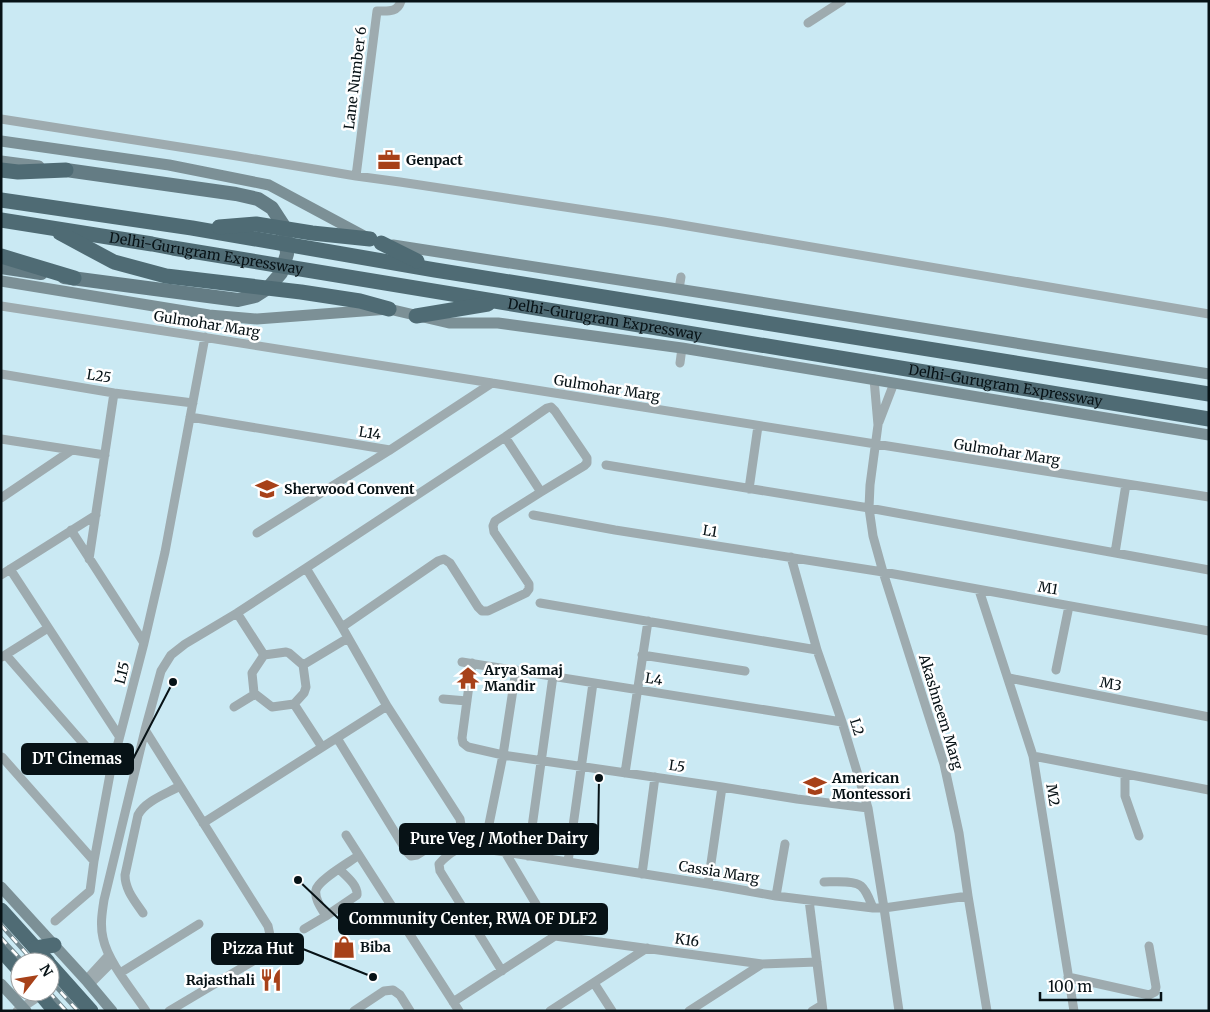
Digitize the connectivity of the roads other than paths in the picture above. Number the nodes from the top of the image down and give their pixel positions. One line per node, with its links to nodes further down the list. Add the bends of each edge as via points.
1 (401, 1): 9 (street, Lane Number 6, via 397,9 377,11)
2 (842, 1): 3 (street)
3 (808, 24)
4 (1, 119): 9 (street)
5 (1, 141): 14 (main road, via 169,165 269,185)
6 (1, 161): 8 (main road)
7 (1, 170): 8 (highway)
8 (66, 170): 19 (main road, via 258,198 272,208 285,228 287,253 281,273 268,287 255,296 238,300)
9 (356, 176): 25 (street, via 664,222)
10 (1, 200): 13 (highway, Delhi-Gurugram Expressway)
11 (1, 220): 12 (highway, Delhi-Gurugram Expressway)
12 (49, 227): 22 (highway, Delhi-Gurugram Expressway); 24 (highway, via 114,262 166,276 321,295)
13 (192, 228): 14 (highway, via 256,224); 17 (highway, Delhi-Gurugram Expressway)
14 (375, 241): 17 (highway); 21 (main road)
15 (1, 256): 19 (highway)
16 (1, 267): 19 (main road)
17 (436, 270): 36 (highway, Delhi-Gurugram Expressway)
18 (681, 277): 21 (street)
19 (74, 278)
20 (1, 281): 24 (main road, via 209,315 257,319)
21 (679, 289): 31 (main road)
22 (502, 302): 26 (highway); 39 (highway, Delhi-Gurugram Expressway)
23 (1, 306): 27 (street, Gulmohar Marg)
24 (389, 309): 26 (main road)
25 (1209, 314)
26 (416, 316): 28 (main road, via 448,323 498,323)
27 (205, 337): 33 (street, Gulmohar Marg); 37 (street, L15)
28 (682, 348): 29 (street); 32 (main road)
29 (680, 362)
30 (1, 374): 35 (street, L25)
31 (1209, 374)
32 (874, 380): 34 (main road); 40 (street, Akashneem Marg)
33 (492, 383): 41 (street, Gulmohar Marg); 47 (street)
34 (894, 383): 40 (street, Akashneem Marg); 42 (main road)
35 (114, 393): 37 (street, L25); 48 (street)
36 (1209, 394)
37 (193, 403): 38 (street, L15)
38 (190, 417): 47 (street, L14); 77 (street, L15)
39 (1209, 419)
40 (878, 425): 45 (street, Akashneem Marg)
41 (758, 426): 45 (street, Gulmohar Marg); 51 (street)
42 (1209, 435)
43 (505, 437): 52 (street); 52 (street, via 551,408 587,458 584,466); 64 (street)
44 (1, 438): 46 (street)
45 (876, 445): 50 (street, Gulmohar Marg); 55 (street, Akashneem Marg)
46 (72, 450): 48 (street); 54 (street)
47 (390, 450): 59 (street, L14)
48 (105, 455): 56 (street)
49 (606, 465): 51 (street)
50 (1126, 484): 53 (street, Gulmohar Marg); 60 (street)
51 (749, 488): 55 (street)
52 (540, 492): 73 (street, via 495,521 493,526 529,584 526,593 482,611 444,559)
53 (1209, 497)
54 (1, 498)
55 (870, 508): 60 (street); 66 (street, Akashneem Marg, via 873,536)
56 (96, 515): 58 (street); 62 (street)
57 (533, 515): 61 (street, L1)
58 (71, 530): 62 (street); 65 (street)
59 (257, 533)
60 (1115, 553): 63 (street)
61 (791, 557): 66 (street, L1); 78 (street, L2)
62 (89, 559): 77 (street)
63 (1208, 566)
64 (306, 568): 71 (street); 73 (street)
65 (10, 569): 67 (street); 74 (street)
66 (883, 572): 68 (street, M1); 133 (street, Akashneem Marg, via 944,764)
67 (1, 575)
68 (979, 590): 70 (street, M1); 89 (street, M2)
69 (540, 603): 72 (street)
70 (1069, 606): 75 (street, M1); 86 (street)
71 (237, 613): 79 (street); 100 (street, via 171,655 161,671)
72 (648, 621): 78 (street); 81 (street)
73 (342, 627): 76 (street)
74 (48, 628): 80 (street); 101 (street)
75 (1209, 631)
76 (348, 638): 84 (street); 96 (street)
77 (144, 643): 101 (street, L15)
78 (818, 650): 99 (street, L2)
79 (264, 655): 84 (street, via 286,652); 92 (street, via 252,673)
80 (4, 656): 110 (street)
81 (642, 656): 87 (street); 91 (street)
82 (462, 662): 83 (street, L4)
83 (472, 663): 85 (street, L4); 94 (street)
84 (303, 665): 95 (street, via 306,686)
85 (516, 670): 88 (street, L4); 104 (street)
86 (1056, 670)
87 (745, 671)
88 (553, 676): 90 (street, L4); 107 (street)
89 (1009, 678): 98 (street, M3); 105 (street, M2)
90 (593, 683): 91 (street, L4); 108 (street)
91 (637, 690): 99 (street, L4); 109 (street)
92 (255, 694): 95 (street, via 272,707); 97 (street)
93 (443, 699): 94 (street)
94 (467, 701): 104 (street, L5, via 463,743)
95 (294, 704): 103 (street)
96 (388, 706): 102 (street); 102 (street, via 460,818 458,830 411,856)
97 (234, 707)
98 (1209, 717)
99 (842, 722): 116 (street, L2)
100 (145, 730): 113 (street); 150 (street, via 104,900 101,921)
101 (119, 736): 110 (street, L15)
102 (337, 738): 103 (street)
103 (322, 747): 117 (street)
104 (502, 755): 107 (street, L5); 121 (street)
105 (1033, 756): 111 (street); 157 (street, M2)
106 (2, 757): 125 (street)
107 (541, 760): 108 (street, L5); 124 (street)
108 (581, 766): 109 (street, L5); 126 (street)
109 (624, 773): 112 (street, L5)
110 (110, 774): 125 (street, L15)
111 (1125, 774): 115 (street); 119 (street, via 1125,796)
112 (656, 777): 114 (street, L5); 128 (street)
113 (180, 786): 117 (street); 138 (street, via 147,804 138,815 125,883)
114 (722, 787): 116 (street, L5); 130 (street)
115 (1209, 790)
116 (868, 808): 136 (street, L2)
117 (203, 823): 167 (street, via 268,926 271,937 268,948 260,957)
118 (346, 835): 123 (street)
119 (1139, 836)
120 (785, 844): 132 (street)
121 (484, 849): 122 (street, Cassia Marg); 154 (street, Cassia Marg, via 476,846 457,849 443,858 439,864 440,871)
122 (505, 852): 124 (street, Cassia Marg); 143 (street)
123 (359, 856): 127 (street); 161 (street)
124 (528, 856): 126 (street, Cassia Marg)
125 (94, 861): 140 (street, L15, via 90,891)
126 (568, 862): 128 (street, Cassia Marg)
127 (339, 869): 139 (street, via 316,890); 139 (street, via 356,887 357,895)
128 (642, 874): 130 (street, Cassia Marg)
129 (824, 882): 135 (street, via 860,885)
130 (708, 884): 132 (street, Cassia Marg)
131 (1, 886): 144 (main road)
132 (776, 896): 134 (street, Cassia Marg)
133 (968, 896): 136 (street, Cassia Marg); 176 (street, Akashneem Marg)
134 (809, 900): 135 (street, Cassia Marg); 152 (street)
135 (873, 908): 136 (street, Cassia Marg)
136 (884, 908): 175 (street, L2)
137 (1, 910): 146 (highway)
138 (143, 913)
139 (326, 916): 142 (street)
140 (55, 921)
141 (199, 924): 155 (street)
142 (304, 929)
143 (555, 936): 147 (street, K16); 154 (street)
144 (54, 945): 146 (highway); 158 (main road)
145 (1149, 946): 157 (street, via 1156,987 1155,992 1149,995)
146 (36, 948): 149 (highway)
147 (647, 948): 153 (street, K16); 159 (street)
148 (1, 950): 151 (highway)
149 (39, 952)
150 (110, 959): 155 (street); 158 (street)
151 (10, 960)
152 (817, 962): 153 (street, K16); 162 (street)
153 (762, 964): 173 (street)
154 (502, 971): 161 (street)
155 (120, 973): 166 (street)
156 (60, 976): 164 (highway)
157 (1068, 978): 177 (street, M2)
158 (88, 982): 165 (main road)
159 (594, 983): 171 (street); 172 (street)
160 (1, 984): 163 (main road)
161 (453, 1002): 170 (street)
162 (822, 1008): 174 (street)
163 (22, 1010)
164 (91, 1011)
165 (112, 1011)
166 (146, 1011)
167 (169, 1011)
168 (354, 1011): 169 (street, via 384,991 393,990)
169 (410, 1011)
170 (459, 1011)
171 (550, 1011)
172 (612, 1011)
173 (689, 1011)
174 (812, 1011)
175 (899, 1011)
176 (988, 1011)
177 (1074, 1011)

